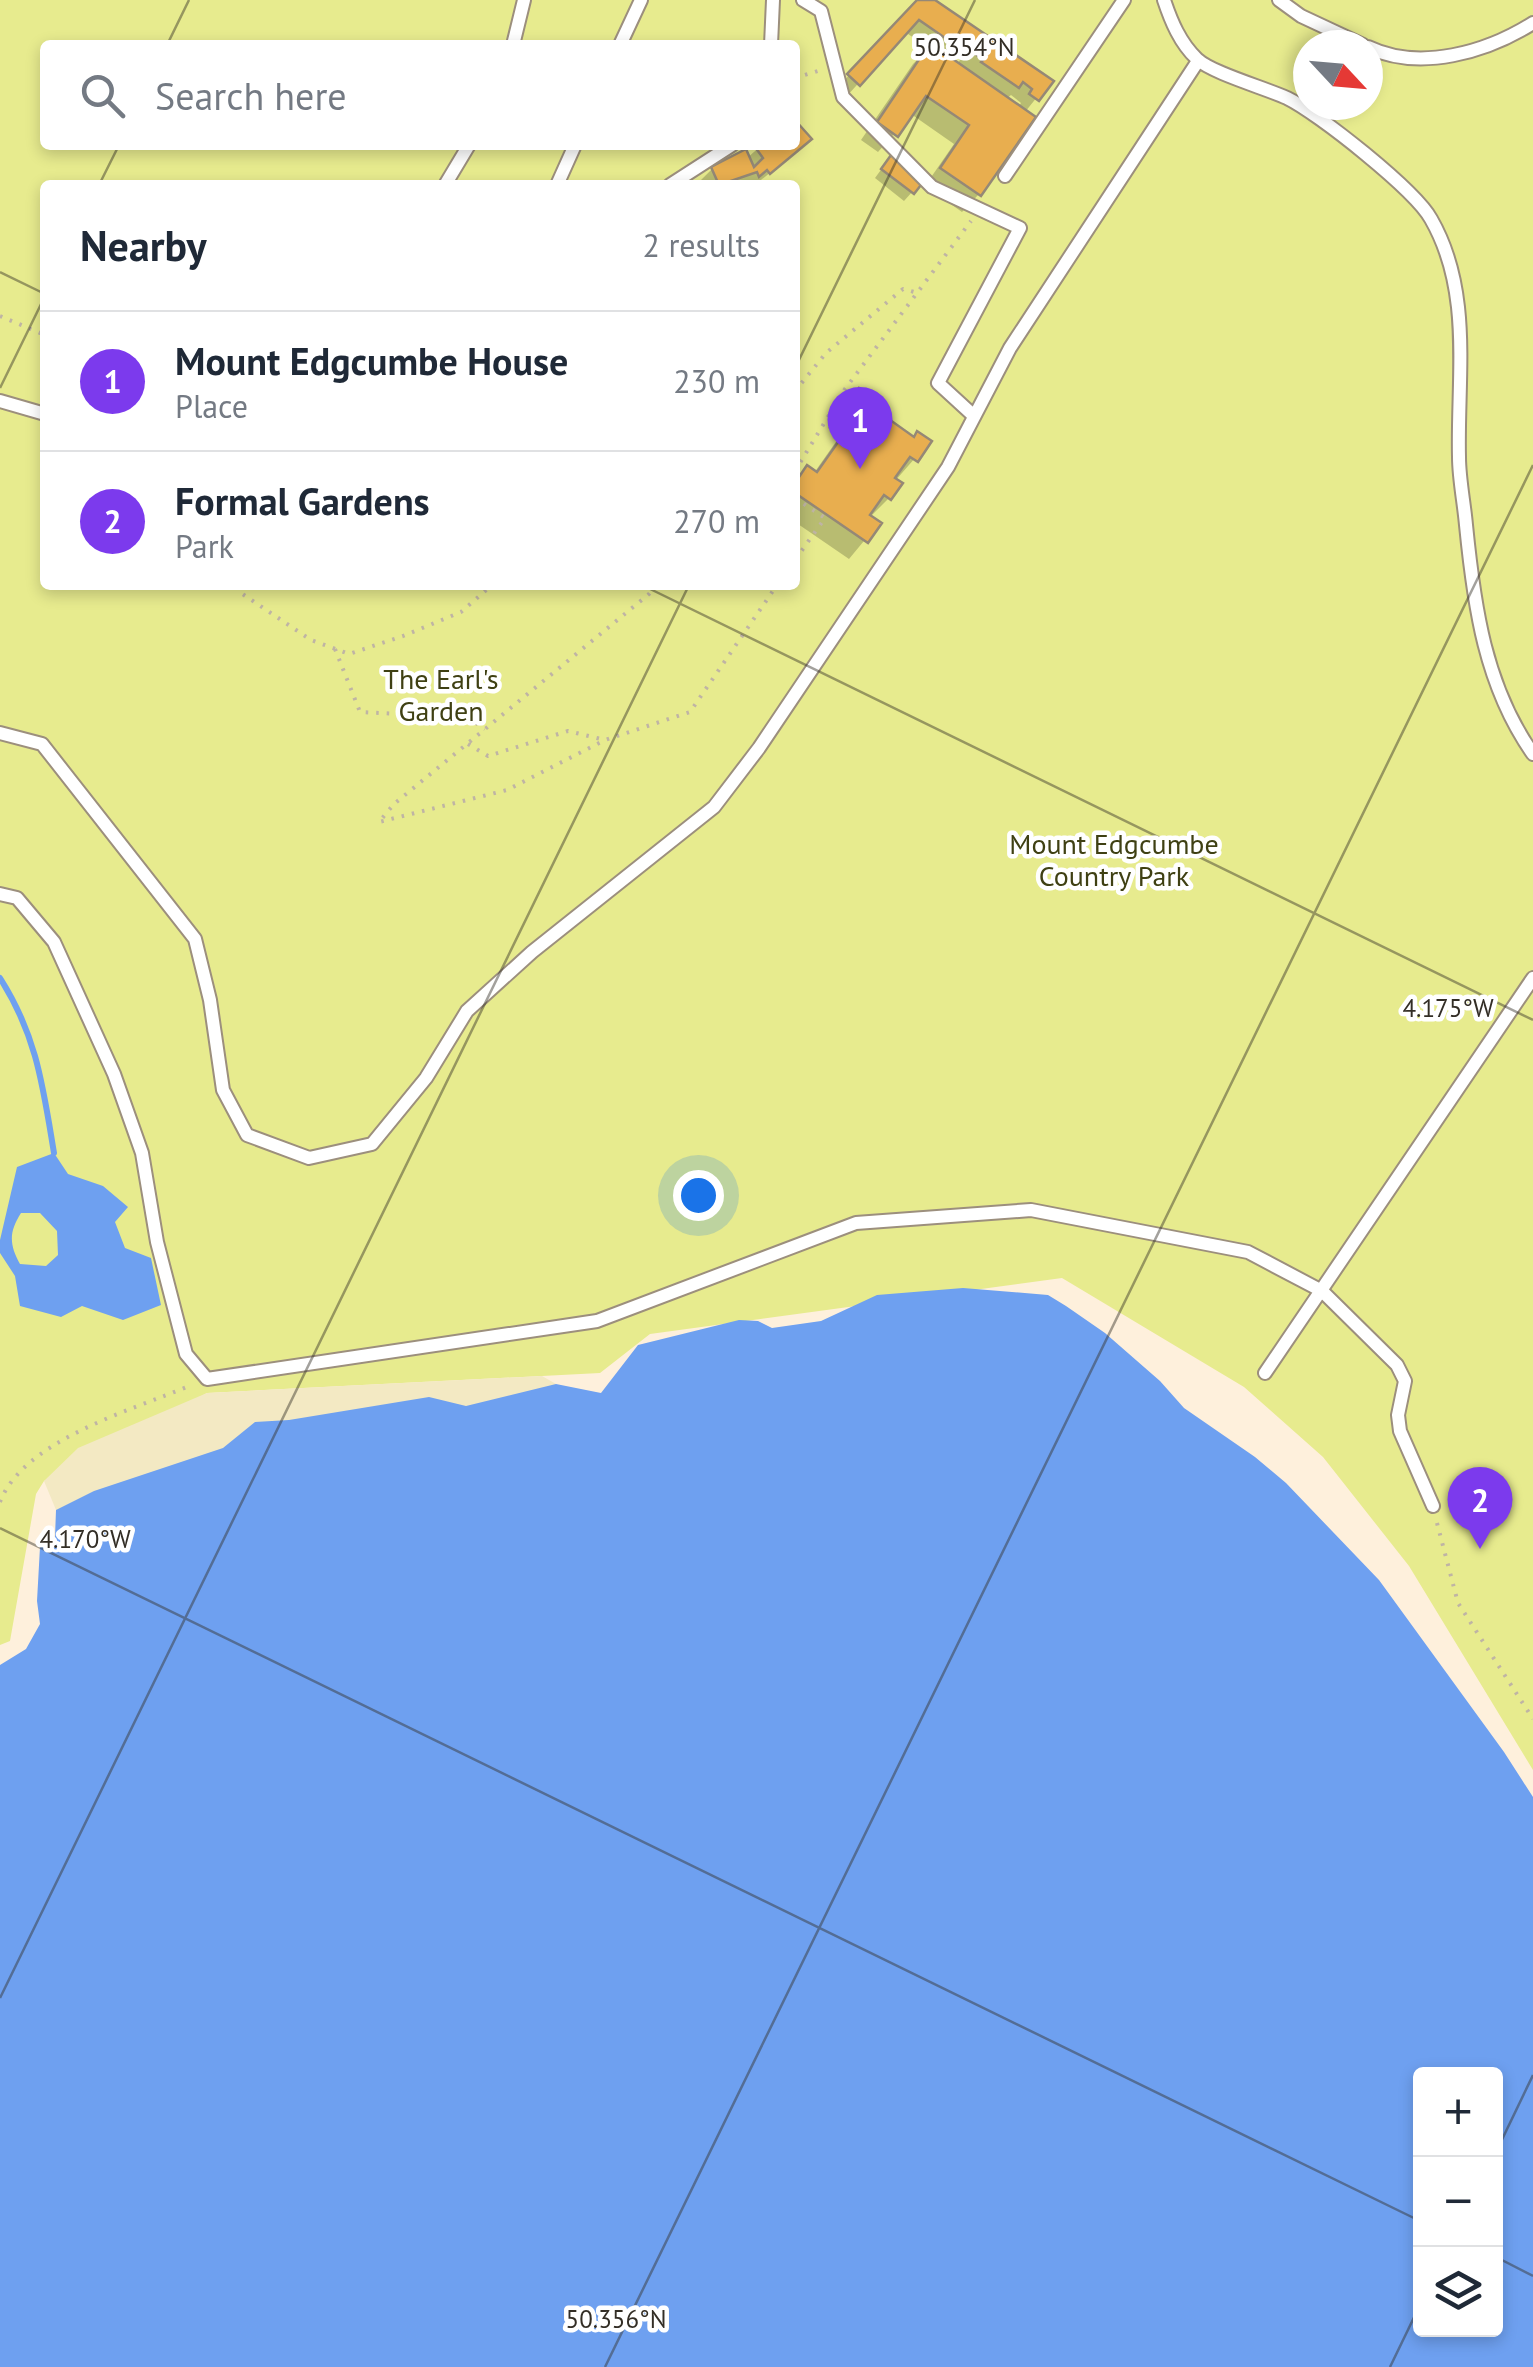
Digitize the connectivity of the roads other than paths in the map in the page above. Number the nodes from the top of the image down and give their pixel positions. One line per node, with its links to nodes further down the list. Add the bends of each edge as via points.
1 (524, 0): 10 (lane)
2 (641, 0): 11 (lane)
3 (773, 0): 12 (lane)
4 (803, 0): 24 (lane, via 821,11 844,97 932,187 1020,228 938,383)
5 (1124, 0): 18 (lane)
6 (1164, 0): 14 (lane, via 1172,26)
7 (1279, 0): 9 (lane)
8 (1533, 23): 13 (lane, via 1504,41 1443,58)
9 (1331, 30)
10 (514, 40)
11 (622, 40)
12 (771, 40)
13 (1383, 54)
14 (1198, 61): 24 (lane, via 1010,348); 26 (lane, via 1292,100 1388,172 1431,218 1457,288 1458,459 1472,594 1484,650)
15 (466, 150): 19 (lane)
16 (572, 150): 20 (lane)
17 (724, 150): 21 (lane)
18 (1006, 176)
19 (447, 180)
20 (559, 180)
21 (678, 180)
22 (0, 401): 23 (lane)
23 (40, 413)
24 (974, 416): 25 (lane, via 881,568 714,807 467,1011 426,1078 372,1144 309,1158 247,1135 223,1090 195,939 42,744)
25 (0, 733)
26 (1533, 754)
27 (0, 894): 29 (lane, via 17,898 54,942 114,1074 142,1153 186,1354 207,1379 597,1322 856,1223 1031,1210 1248,1252)
28 (1533, 978): 29 (lane)
29 (1322, 1291): 30 (lane); 31 (lane, via 1398,1365 1405,1381 1400,1431)
30 (1265, 1373)
31 (1433, 1506)

